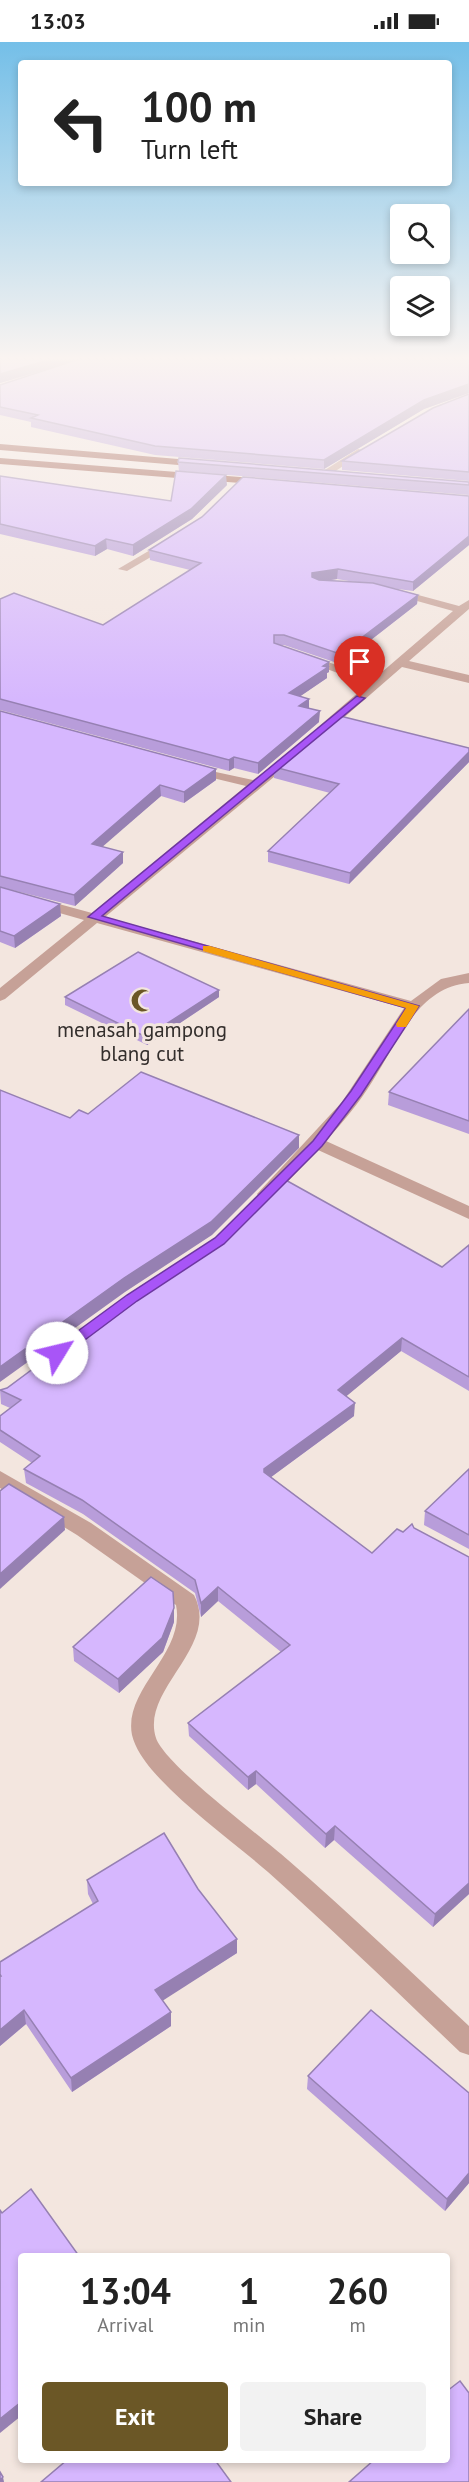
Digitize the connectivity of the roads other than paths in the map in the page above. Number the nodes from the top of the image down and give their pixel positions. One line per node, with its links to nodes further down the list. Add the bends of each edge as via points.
1 (126, 473): 4 (highway, via 236,484)
2 (334, 473): 3 (highway)
3 (351, 475)
4 (274, 483)
5 (177, 537): 6 (street)
6 (123, 569)
7 (383, 589): 8 (street)
8 (465, 607): 10 (street)
9 (290, 653): 12 (street)
10 (401, 663): 11 (street); 12 (street)
11 (469, 679)
12 (378, 683): 14 (street)
13 (176, 764): 14 (street)
14 (255, 785): 16 (street)
15 (0, 892): 16 (street)
16 (94, 917): 18 (street); 19 (street)
17 (469, 978): 19 (street, via 454,978)
18 (0, 996)
19 (413, 1006): 20 (street, via 356,1093)
20 (317, 1143): 21 (street); 22 (street)
21 (252, 1209)
22 (469, 1213)
23 (0, 1478): 24 (street, via 84,1529 186,1601 189,1621 183,1641 147,1709 143,1732 152,1753)
24 (469, 2043)

